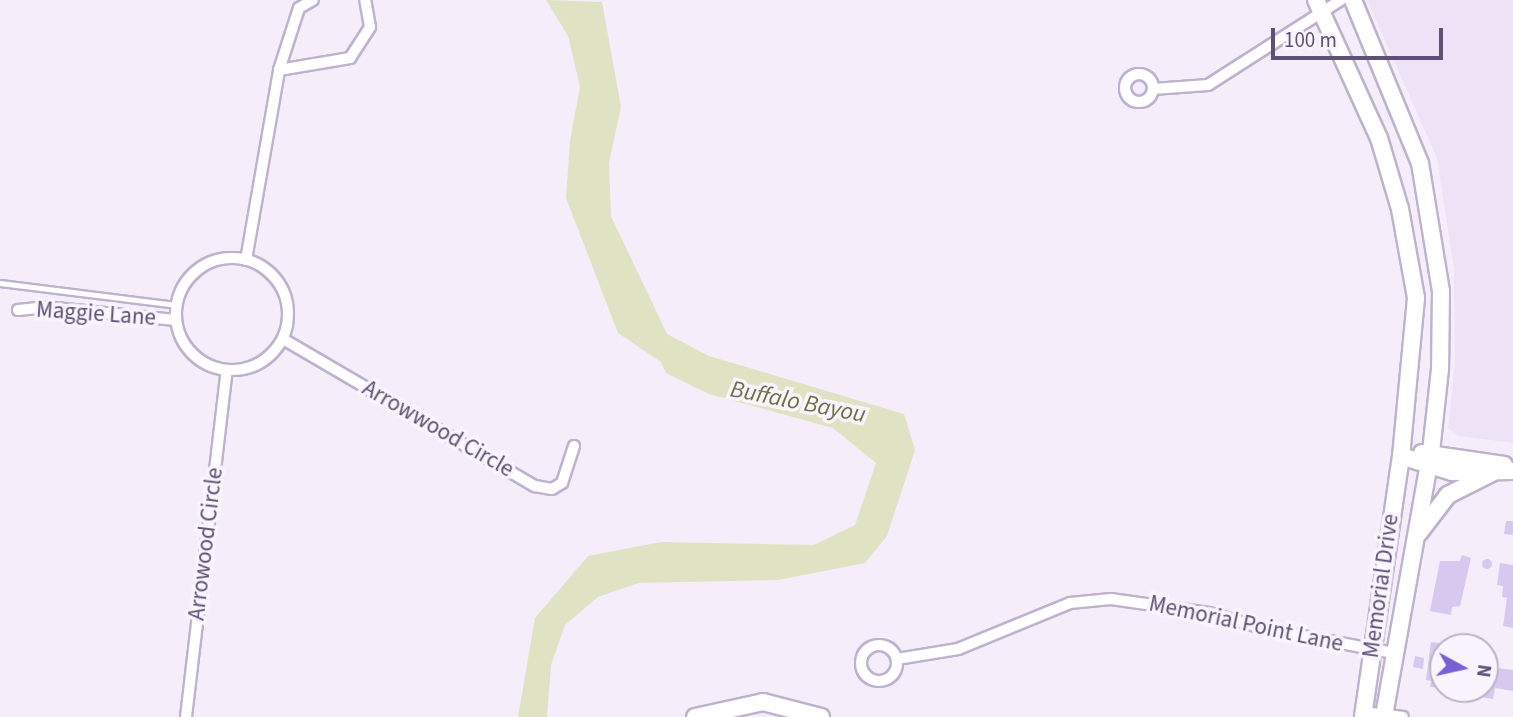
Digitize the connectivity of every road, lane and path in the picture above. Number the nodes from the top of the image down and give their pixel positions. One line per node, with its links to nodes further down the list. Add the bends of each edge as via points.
1 (313, 0): 6 (street, via 299,8)
2 (365, 0): 6 (street, via 370,27 350,58)
3 (1340, 0): 5 (street)
4 (1353, 0): 17 (main road, Memorial Drive, via 1420,163 1432,220 1441,291 1440,369)
5 (1319, 5): 7 (street, via 1208,85); 16 (main road, Memorial Drive, via 1379,138 1400,209 1416,298)
6 (279, 71): 8 (street)
7 (1153, 89)
8 (246, 260): 10 (street, via 208,263 188,279); 13 (street, via 266,269 282,289 288,319)
9 (0, 283): 10 (lane)
10 (176, 305): 12 (street)
11 (18, 310): 12 (street, Maggie Lane, via 45,307)
12 (175, 320): 14 (street, via 189,351 206,365)
13 (283, 339): 14 (street, via 265,360); 15 (street, Arrowwood Circle, via 535,486 552,489 562,483)
14 (227, 370): 26 (street, Arrowood Circle)
15 (574, 446)
16 (1401, 456): 17 (main road); 21 (main road, Memorial Drive)
17 (1429, 459): 18 (main road); 19 (main road, via 1452,472); 20 (main road, Memorial Drive)
18 (1513, 469): 19 (main road)
19 (1494, 472): 20 (main road, via 1448,495 1428,515)
20 (1411, 547): 22 (main road, Memorial Drive)
21 (1372, 650): 22 (street, Memorial Point Lane); 23 (street, Memorial Point Lane, via 1209,612 1111,599 1070,603 958,649); 24 (main road, Memorial Drive)
22 (1394, 653): 25 (main road, Memorial Drive)
23 (897, 659)
24 (1363, 714): 25 (street)
25 (1385, 715): 29 (street)
26 (186, 717)
27 (695, 717): 28 (main road, via 763,702)
28 (821, 717)
29 (1403, 717)

